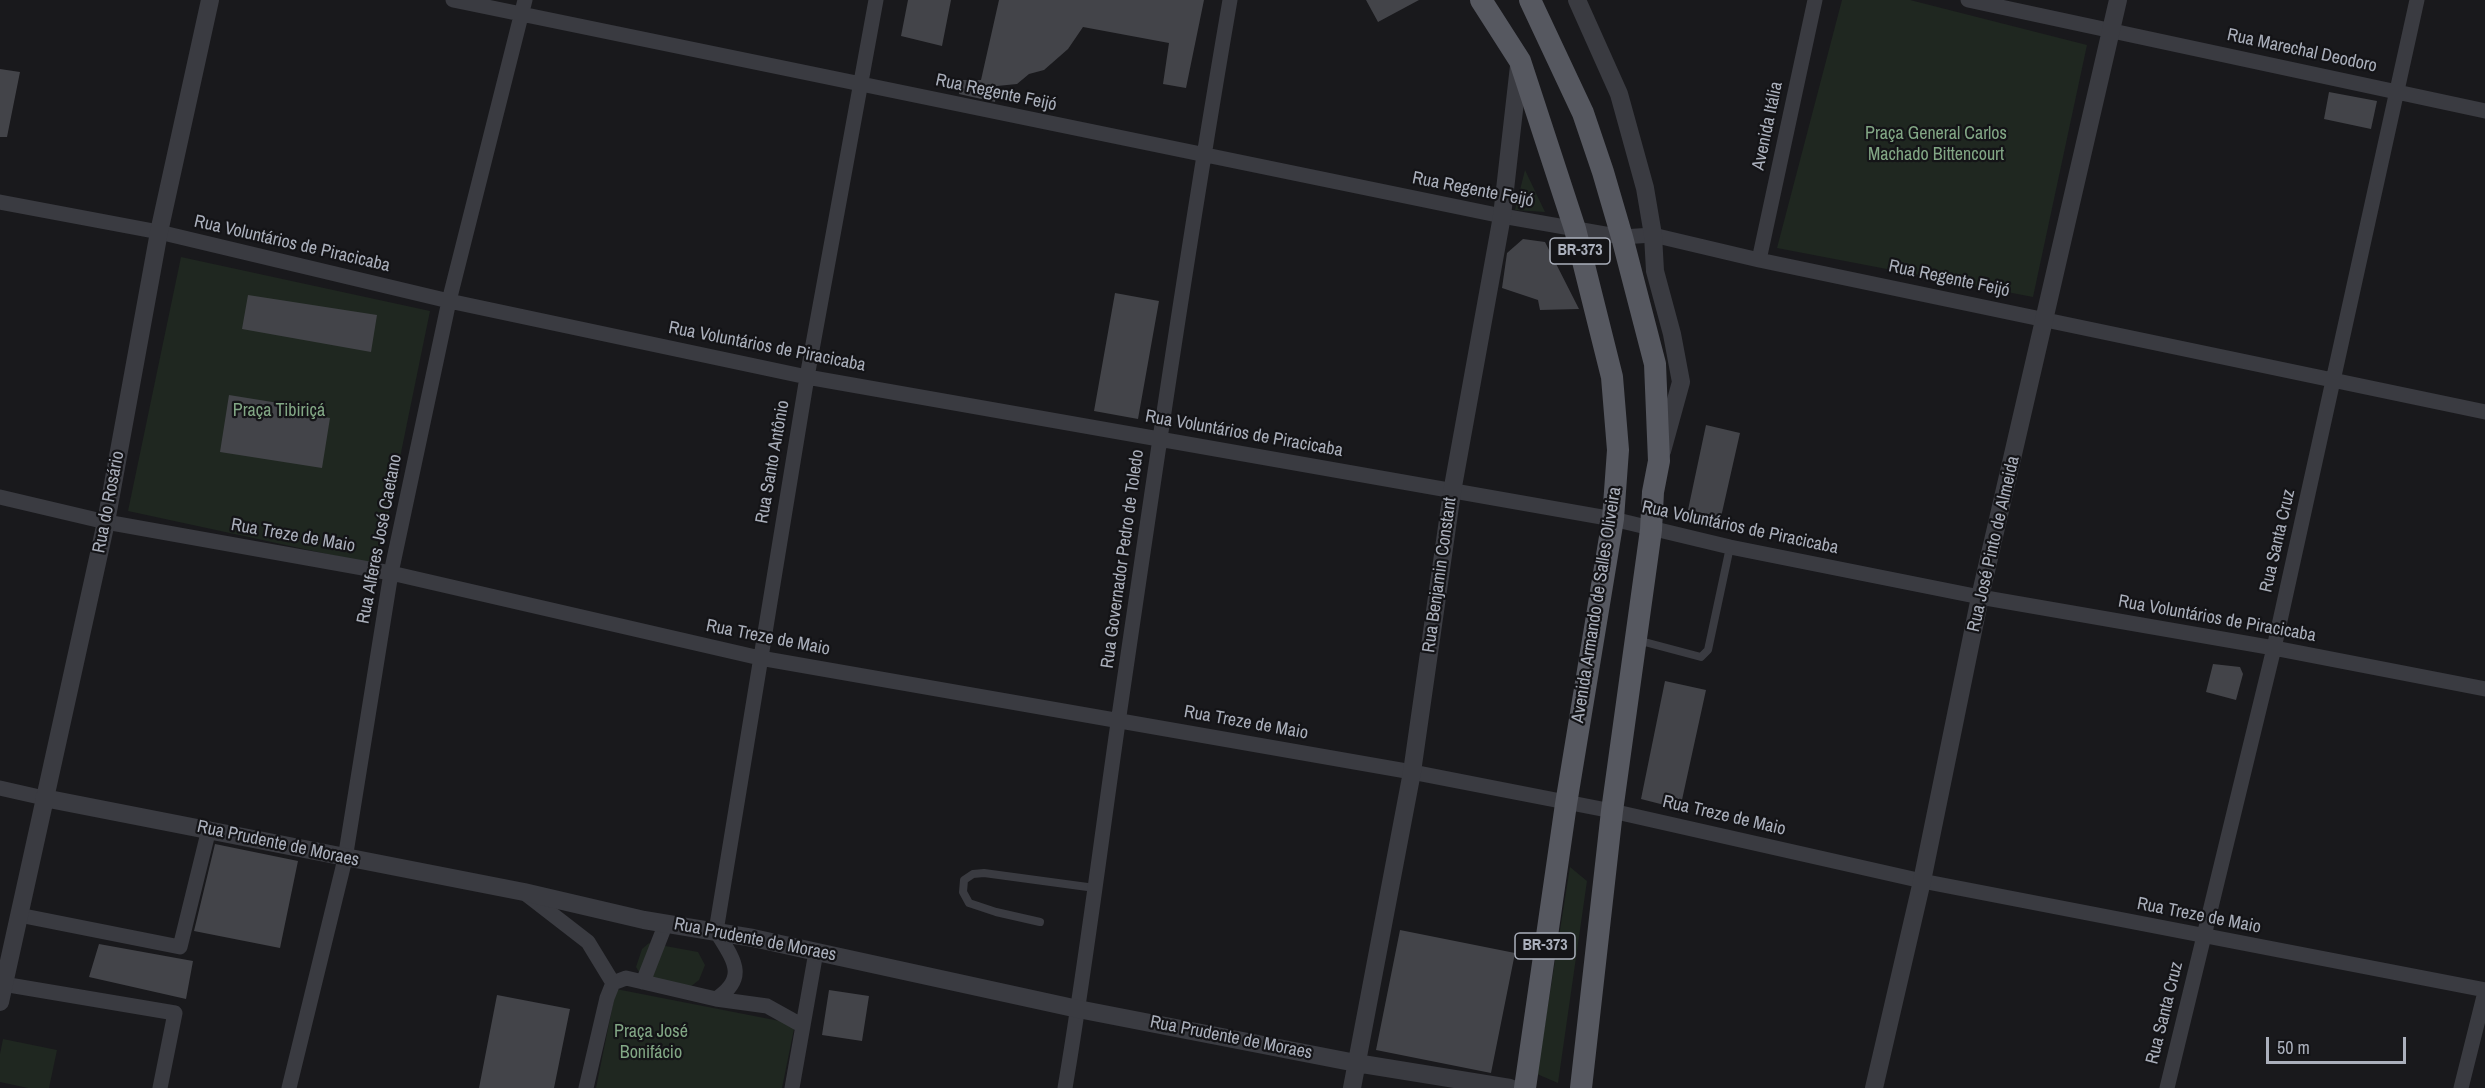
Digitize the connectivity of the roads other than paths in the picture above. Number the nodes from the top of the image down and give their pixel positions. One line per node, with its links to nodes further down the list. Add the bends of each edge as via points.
1 (210, 0): 22 (street, Rua do Rosário)
2 (453, 0): 12 (street, Rua Regente Feijó)
3 (876, 0): 15 (street, Rua Santo Antônio)
4 (1230, 0): 18 (street, Rua Governador Pedro de Toledo)
5 (1481, 0): 14 (main road, Avenida Armando de Salles Oliveira / BR-373)
6 (1530, 0): 24 (main road, Avenida Armando de Salles Oliveira / BR-373, via 1583,113)
7 (1576, 0): 23 (street, via 1619,94)
8 (1815, 0): 25 (street, Avenida Itália)
9 (1968, 0): 13 (street, Rua Marechal Deodoro)
10 (2118, 0): 13 (street, Rua José Pinto de Almeida)
11 (2417, 0): 16 (street, Rua Santa Cruz)
12 (523, 7): 15 (street, Rua Regente Feijó); 26 (street, Rua Alferes José Caetano)
13 (2111, 31): 16 (street, Rua Marechal Deodoro); 27 (street, Rua José Pinto de Almeida)
14 (1520, 61): 20 (street, Rua Benjamin Constant); 21 (main road, Avenida Armando de Salles Oliveira / BR-373)
15 (860, 85): 18 (street, Rua Regente Feijó); 28 (street, Rua Santo Antônio)
16 (2396, 90): 17 (street, Rua Marechal Deodoro); 29 (street, Rua Santa Cruz)
17 (2485, 111)
18 (1203, 155): 20 (street, Rua Regente Feijó); 31 (street, Rua Governador Pedro de Toledo)
19 (0, 202): 22 (street, Rua Voluntários de Piracicaba)
20 (1502, 216): 21 (street, Rua Regente Feijó); 33 (street, Rua Benjamin Constant)
21 (1575, 229): 24 (street, Rua Regente Feijó); 35 (main road, Avenida Armando de Salles Oliveira / BR-373, via 1612,377 1618,450)
22 (159, 232): 26 (street, Rua Voluntários de Piracicaba); 36 (street, Rua do Rosário)
23 (1653, 235): 24 (street, Rua Regente Feijó); 25 (street, Rua Regente Feijó); 32 (street, via 1655,270 1681,382)
24 (1622, 237): 32 (main road, Avenida Armando de Salles Oliveira / BR-373, via 1654,364)
25 (1759, 260): 27 (street, Rua Regente Feijó)
26 (449, 301): 28 (street, Rua Voluntários de Piracicaba); 39 (street, Rua Alferes José Caetano)
27 (2046, 319): 29 (street, Rua Regente Feijó); 40 (street, Rua José Pinto de Almeida)
28 (807, 377): 31 (street, Rua Voluntários de Piracicaba); 43 (street, Rua Santo Antônio)
29 (2334, 380): 30 (street, Rua Regente Feijó); 42 (street, Rua Santa Cruz)
30 (2485, 412)
31 (1160, 439): 33 (street, Rua Voluntários de Piracicaba); 45 (street, Rua Governador Pedro de Toledo)
32 (1659, 461): 37 (main road, Avenida Armando de Salles Oliveira / BR-373)
33 (1452, 492): 35 (street, Rua Voluntários de Piracicaba); 46 (street, Rua Benjamin Constant)
34 (0, 497): 36 (street, Rua Treze de Maio)
35 (1613, 519): 37 (street, Rua Voluntários de Piracicaba); 49 (main road, Avenida Armando de Salles Oliveira / BR-373)
36 (106, 522): 39 (street, Rua Treze de Maio); 48 (street, Rua do Rosário)
37 (1651, 530): 38 (street, Rua Voluntários de Piracicaba); 41 (main road, Avenida Armando de Salles Oliveira / BR-373)
38 (1730, 547): 40 (street, Rua Voluntários de Piracicaba); 41 (lane, via 1708,650 1701,657)
39 (390, 573): 43 (street, Rua Treze de Maio); 52 (street, Rua Alferes José Caetano)
40 (1980, 597): 42 (street, Rua Voluntários de Piracicaba); 53 (street, Rua José Pinto de Almeida)
41 (1636, 640): 50 (main road, Avenida Armando de Salles Oliveira / BR-373)
42 (2274, 648): 44 (street, Rua Voluntários de Piracicaba); 60 (street, Rua Santa Cruz)
43 (760, 658): 45 (street, Rua Treze de Maio); 59 (street, Rua Santo Antônio)
44 (2485, 689)
45 (1119, 720): 46 (street, Rua Treze de Maio); 54 (street, Rua Governador Pedro de Toledo)
46 (1412, 772): 49 (street, Rua Treze de Maio); 70 (street, Rua Benjamin Constant)
47 (0, 788): 48 (street, Rua Prudente de Moraes)
48 (44, 798): 51 (street, Rua Prudente de Moraes); 56 (street, Rua do Rosário)
49 (1566, 804): 50 (street, Rua Treze de Maio); 78 (main road, Avenida Armando de Salles Oliveira / BR-373)
50 (1612, 811): 53 (street, Rua Treze de Maio); 79 (main road, Avenida Armando de Salles Oliveira / BR-373)
51 (209, 829): 52 (street, Rua Prudente de Moraes); 56 (street, via 180,946)
52 (345, 859): 55 (street, Rua Prudente de Moraes); 72 (street, Rua Alferes José Caetano)
53 (1922, 881): 60 (street, Rua Treze de Maio); 80 (street, Rua José Pinto de Almeida)
54 (1097, 888): 57 (lane, via 984,873 964,880 963,892 969,903); 68 (street, Rua Governador Pedro de Toledo)
55 (524, 892): 58 (street, Rua Prudente de Moraes); 63 (street, via 588,942)
56 (20, 915): 64 (street, Rua do Rosário)
57 (1040, 922)
58 (666, 923): 59 (street, Rua Prudente de Moraes); 62 (street)
59 (716, 931): 61 (street, Rua Prudente de Moraes); 66 (street, via 734,962 736,976 730,990)
60 (2203, 937): 65 (street, Rua Treze de Maio); 81 (street, Rua Santa Cruz)
61 (816, 952): 68 (street, Rua Prudente de Moraes); 69 (street)
62 (643, 982): 63 (street, via 626,978); 66 (street)
63 (613, 983): 73 (street)
64 (3, 984): 67 (street, Rua do Rosário); 71 (street, via 175,1012)
65 (2485, 991): 82 (street)
66 (716, 999): 69 (street, via 768,1006)
67 (0, 1002)
68 (1078, 1009): 70 (street, Rua Prudente de Moraes); 75 (street, Rua Governador Pedro de Toledo)
69 (803, 1026): 74 (street)
70 (1356, 1063): 76 (street, Rua Benjamin Constant); 77 (street, Rua Prudente de Moraes)
71 (160, 1088)
72 (289, 1088)
73 (586, 1088)
74 (792, 1088)
75 (1065, 1088)
76 (1352, 1088)
77 (1510, 1088)
78 (1525, 1088)
79 (1581, 1088)
80 (1874, 1088)
81 (2167, 1088)
82 (2461, 1088)

